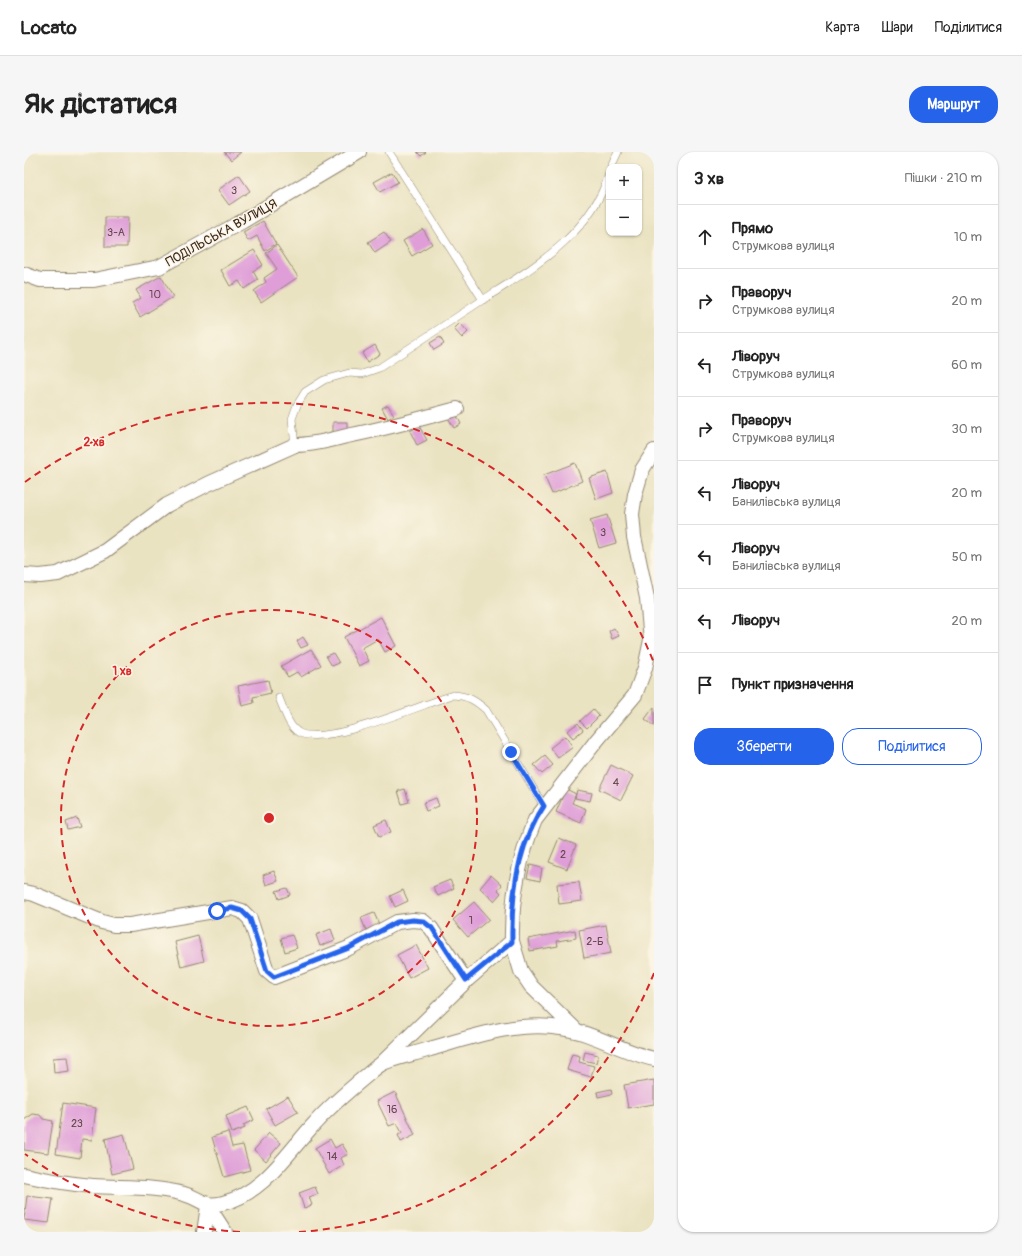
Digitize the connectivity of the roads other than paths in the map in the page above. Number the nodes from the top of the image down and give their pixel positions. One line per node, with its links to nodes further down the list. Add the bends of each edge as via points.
1 (359, 152): 6 (street, ПОДІЛЬСЬКА ВУЛИЦЯ, via 159,267 94,280 40,280)
2 (388, 152): 7 (lane)
3 (618, 152): 4 (lane)
4 (612, 164)
5 (606, 181): 7 (lane, via 596,206 585,222 529,271)
6 (24, 274)
7 (483, 300): 9 (lane, via 379,368 362,374 349,373 324,380 305,392 292,419)
8 (457, 409): 9 (street, via 400,425 306,445)
9 (295, 445): 11 (street, via 167,505 105,551 58,574)
10 (654, 451): 13 (street, via 642,470 632,514 634,537 647,598 651,640 645,668 635,695)
11 (24, 575)
12 (279, 698): 13 (lane, via 293,728 310,736 378,722 453,696 474,699 486,710)
13 (544, 806): 15 (street, via 528,834 518,875 512,919)
14 (24, 892): 16 (street, via 114,925 130,925 232,908 242,911 250,919 267,971 274,977 349,948 397,922 423,921 432,928)
15 (512, 942): 16 (street); 17 (street, via 521,971 531,986)
16 (466, 980): 19 (street)
17 (577, 1031): 18 (street, via 639,1056); 19 (street, via 544,1026 488,1032)
18 (654, 1059)
19 (382, 1063): 21 (street, via 341,1096 279,1166 259,1184 240,1197)
20 (24, 1175): 21 (street, via 60,1182 184,1194)
21 (208, 1206): 22 (street); 23 (street)
22 (204, 1232)
23 (226, 1232)

